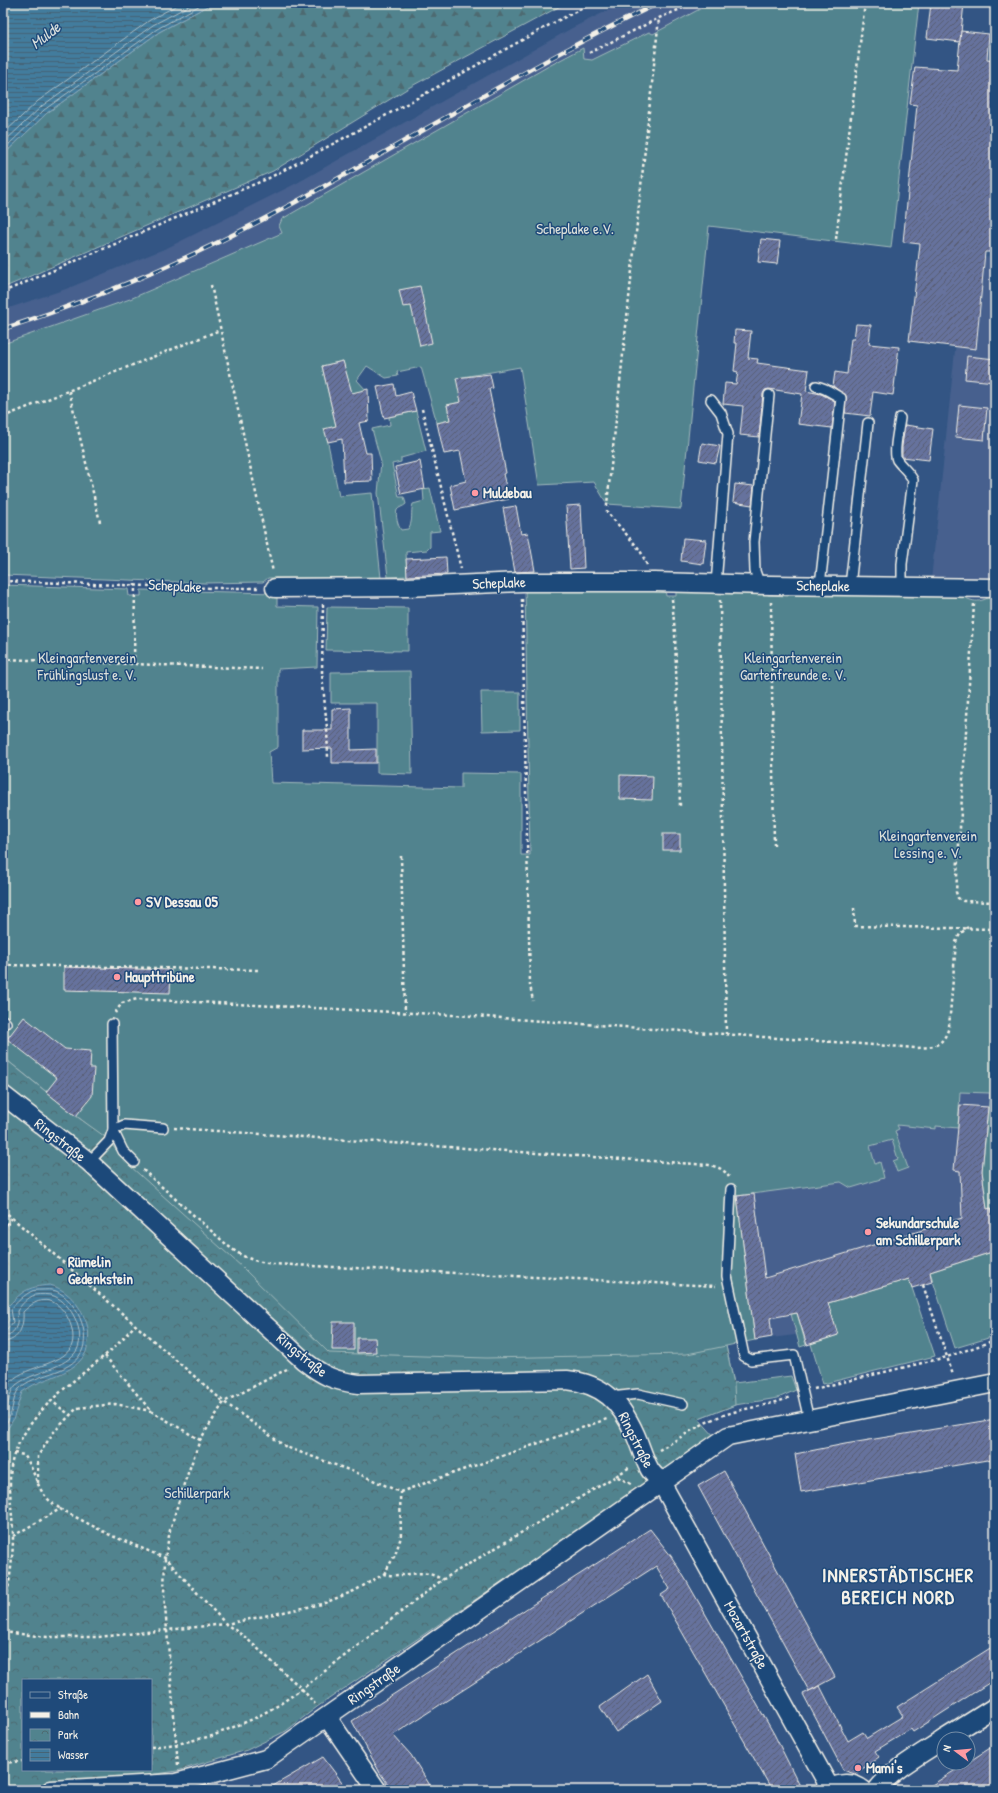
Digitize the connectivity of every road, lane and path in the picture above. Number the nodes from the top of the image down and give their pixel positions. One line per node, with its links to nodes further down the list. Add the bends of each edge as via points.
1 (593, 3): 8 (path, via 269,178)
2 (695, 3): 4 (path)
3 (865, 3): 6 (path)
4 (659, 18): 5 (path); 21 (path, via 607,512 640,550 649,568)
5 (589, 53)
6 (836, 239)
7 (211, 285): 9 (path)
8 (3, 292)
9 (220, 330): 11 (path); 29 (path, via 273,566)
10 (816, 386): 26 (lane, via 828,389 841,398)
11 (69, 391): 15 (path); 18 (path)
12 (769, 395): 25 (lane, via 754,542 755,571)
13 (711, 400): 24 (lane, via 721,413 728,434)
14 (422, 409): 23 (path)
15 (3, 417)
16 (900, 418): 28 (lane, via 896,458 913,480 902,564)
17 (868, 424): 27 (lane)
18 (100, 522)
19 (3, 581): 22 (path, Scheplake)
20 (522, 582): 21 (street, Scheplake); 23 (street, Scheplake); 46 (path, via 530,985)
21 (662, 582): 24 (street, Scheplake); 37 (path, via 675,634)
22 (135, 584): 29 (path, Scheplake); 34 (path)
23 (465, 584): 30 (street, Scheplake)
24 (718, 584): 25 (street, Scheplake); 49 (path)
25 (766, 585): 26 (street, Scheplake); 38 (path)
26 (820, 585): 27 (street, Scheplake)
27 (850, 586): 28 (street, Scheplake)
28 (902, 586): 31 (street, Scheplake)
29 (275, 588): 30 (street, Scheplake)
30 (323, 588): 36 (path, via 322,674)
31 (975, 588): 32 (street, Scheplake); 40 (path, via 956,892 958,898 963,901)
32 (995, 588)
33 (3, 660): 34 (path)
34 (134, 664): 35 (path)
35 (262, 669)
36 (328, 758)
37 (680, 806)
38 (774, 848)
39 (401, 856): 47 (path)
40 (995, 902)
41 (854, 908): 42 (path, via 855,926)
42 (968, 927): 43 (path); 49 (path, via 956,942 946,1038 930,1048)
43 (995, 929)
44 (3, 965): 45 (path)
45 (259, 970)
46 (533, 1001)
47 (405, 1013): 48 (path, via 137,999 122,1003); 49 (path)
48 (112, 1024): 52 (lane)
49 (726, 1034)
50 (3, 1095): 53 (street, Ringstraße)
51 (163, 1128): 52 (lane, via 124,1125); 55 (path, via 709,1165 719,1167 726,1173)
52 (113, 1130): 53 (lane, via 109,1141); 54 (lane, via 123,1151)
53 (89, 1162): 63 (street, Ringstraße)
54 (134, 1162): 60 (path, via 240,1256 255,1261 273,1264)
55 (731, 1189): 60 (lane, via 727,1276)
56 (3, 1210): 57 (path)
57 (11, 1218): 58 (path); 61 (path)
58 (3, 1230)
59 (923, 1285): 65 (path)
60 (729, 1286): 73 (lane, via 744,1356 751,1360 794,1355)
61 (135, 1325): 62 (path); 68 (path)
62 (104, 1356): 67 (path); 70 (path)
63 (303, 1360): 66 (street, Ringstraße, via 329,1378 341,1382 359,1384 567,1380 599,1388); 68 (path)
64 (995, 1383): 65 (street, Ringstraße)
65 (959, 1390): 73 (street, Ringstraße)
66 (611, 1397): 69 (lane, via 638,1394); 71 (street, Ringstraße)
67 (50, 1400): 72 (path); 75 (path, via 24,1434)
68 (224, 1402): 74 (path); 78 (path, via 286,1447)
69 (683, 1404)
70 (151, 1411): 72 (path, via 115,1404 77,1408); 74 (path)
71 (624, 1413): 76 (street, Ringstraße, via 649,1469); 78 (path)
72 (70, 1415): 77 (path, via 53,1433 38,1456)
73 (810, 1420): 76 (street, Ringstraße, via 728,1436)
74 (200, 1440): 81 (path, via 170,1530)
75 (14, 1453): 77 (path, via 24,1455 31,1464); 80 (path, via 11,1476)
76 (661, 1482): 83 (path, via 636,1486 616,1476); 90 (street, Ringstraße); 98 (street, Mozartstraße)
77 (38, 1483): 79 (path, via 45,1497)
78 (400, 1492): 82 (path, via 401,1537 395,1555)
79 (60, 1509): 80 (path); 81 (path, via 110,1535)
80 (13, 1536): 84 (path, via 12,1569)
81 (165, 1558): 85 (path); 86 (path)
82 (384, 1574): 83 (path, via 417,1573 436,1575); 85 (path, via 322,1604)
83 (442, 1580): 88 (path)
84 (3, 1617)
85 (226, 1624): 86 (path); 88 (path, via 245,1637)
86 (167, 1631): 87 (path, via 47,1638); 92 (path)
87 (3, 1632)
88 (302, 1690): 90 (path); 92 (path, via 271,1710 233,1729)
89 (995, 1707): 91 (street)
90 (327, 1718): 97 (street, Ringstraße, via 266,1759); 100 (street)
91 (957, 1731)
92 (177, 1744): 94 (path); 97 (path)
93 (936, 1744): 102 (street, via 888,1778)
94 (152, 1747)
95 (22, 1761): 96 (path)
96 (3, 1763)
97 (176, 1786): 99 (street, Ringstraße)
98 (829, 1789): 101 (street, via 849,1784)
99 (51, 1790)
100 (377, 1790)
101 (863, 1790)
102 (877, 1790)

